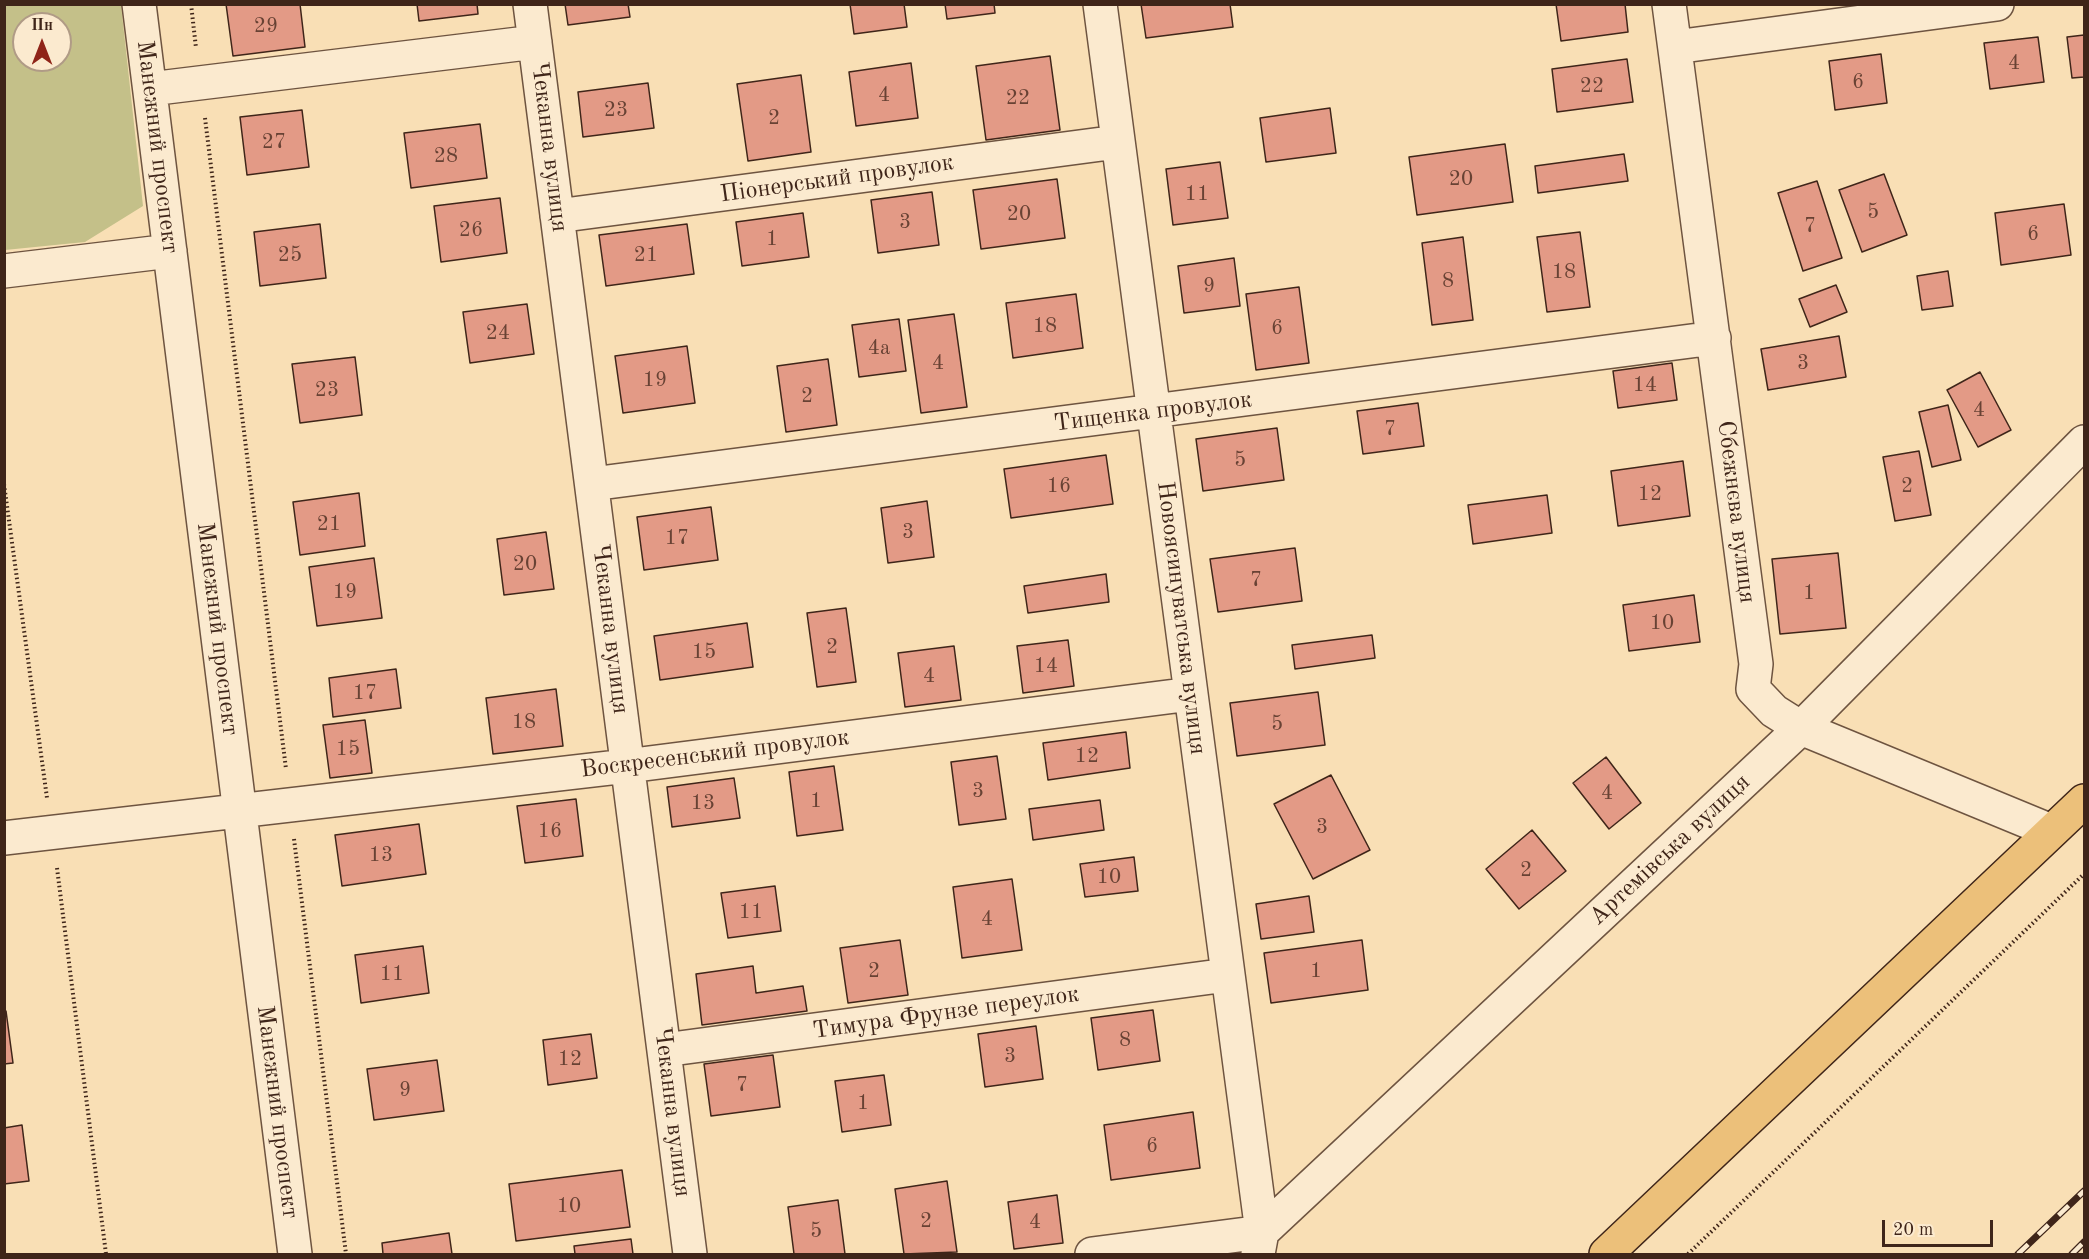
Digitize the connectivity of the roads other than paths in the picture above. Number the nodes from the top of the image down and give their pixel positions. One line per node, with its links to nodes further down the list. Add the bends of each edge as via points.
1 (139, 4): 8 (street, Манежний проспект)
2 (530, 4): 6 (street, Чеканна вулиця)
3 (1100, 4): 9 (street, Новоясинуватська вулиця)
4 (1669, 4): 7 (street, Сбежнєва вулиця)
5 (1997, 4): 7 (street)
6 (535, 42): 8 (street); 10 (street, Чеканна вулиця)
7 (1675, 47): 13 (street, Сбежнєва вулиця)
8 (150, 89): 11 (street, Манежний проспект)
9 (1117, 142): 10 (street, Пiонерський провулок); 14 (street, Новоясинуватська вулиця)
10 (557, 216): 16 (street, Чеканна вулиця)
11 (170, 251): 12 (street); 21 (street, Манежний проспект)
12 (4, 271)
13 (1714, 338): 14 (street, Тищенка провулок); 18 (street, Сбежнєва вулиця, via 1756,664 1753,689 1774,711)
14 (1154, 411): 16 (street, Тищенка провулок); 17 (street, Новоясинуватська вулиця)
15 (2085, 442): 18 (street, Артемівська вулиця)
16 (592, 484): 19 (street, Чеканна вулиця)
17 (1191, 694): 19 (street, Воскресенський провулок); 24 (street, Новоясинуватська вулиця)
18 (1801, 728): 22 (street, Сбежнєва вулиця); 26 (street, Артемівська вулиця)
19 (627, 766): 21 (street, Воскресенський провулок); 25 (street, Чеканна вулиця)
20 (2085, 801): 22 (main road)
21 (240, 811): 23 (street, Воскресенський провулок); 27 (street, Манежний проспект)
22 (2051, 831): 30 (main road)
23 (4, 838)
24 (1227, 975): 25 (street, Тимура Фрунзе переулок); 26 (street, Новоясинуватська вулиця)
25 (664, 1050): 28 (street, Чеканна вулиця)
26 (1260, 1243): 29 (street)
27 (295, 1254)
28 (690, 1254)
29 (1092, 1254)
30 (1606, 1254)

